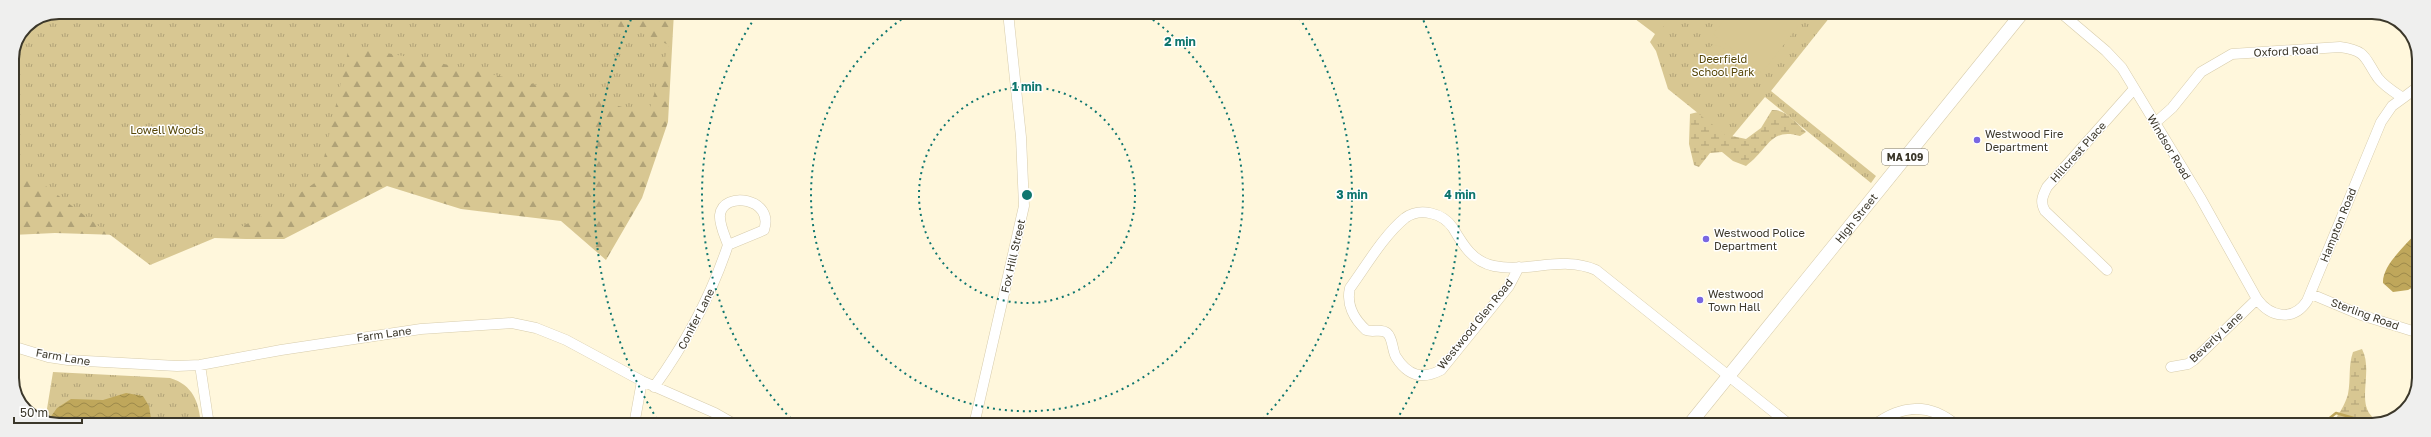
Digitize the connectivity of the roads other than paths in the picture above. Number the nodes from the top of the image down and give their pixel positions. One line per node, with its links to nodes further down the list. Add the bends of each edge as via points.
1 (1009, 19): 23 (street, Fox Hill Street, via 1022,137 1024,206)
2 (2017, 19): 17 (main road, High Street / MA 109)
3 (2068, 19): 4 (street, Windsor Road, via 2122,68)
4 (2134, 89): 7 (street, Windsor Road); 10 (street, Hillcrest Place, via 2047,187 2041,204 2045,211)
5 (2412, 91): 6 (street)
6 (2402, 98): 7 (street, Oxford Road, via 2378,78 2371,63 2362,52 2355,49 2340,47 2306,51 2249,52 2232,54 2202,72 2172,108); 11 (street, Hampton Road, via 2392,106 2376,133)
7 (2155, 123): 12 (street, Windsor Road)
8 (728, 245): 8 (street, via 720,217 721,209 728,202 738,200 761,208 766,214 767,223 764,230); 19 (street, Conifer Lane, via 718,275 677,355)
9 (1519, 267): 9 (street, Westwood Glen Road, via 1494,266 1484,262 1466,249 1452,226 1442,216 1416,213 1406,217 1395,228 1350,288 1348,298 1358,323 1371,332 1382,330 1388,334 1396,357 1418,376 1429,376 1441,370 1509,286); 17 (street, Westwood Glen Road, via 1569,263 1596,270)
10 (2107, 270)
11 (2311, 294): 12 (street, Hampton Road, via 2303,308 2292,315 2268,311); 13 (street, Sterling Road, via 2361,315)
12 (2257, 298): 16 (street, Beverly Lane, via 2194,360)
13 (2412, 331)
14 (19, 348): 15 (street, Farm Lane, via 68,360)
15 (200, 365): 18 (street, Farm Lane, via 421,329 512,323 536,328 566,340); 20 (street)
16 (2171, 368)
17 (1728, 377): 24 (main road, High Street / MA 109); 25 (street, Westwood Glen Road)
18 (642, 382): 19 (street, Farm Lane); 21 (street)
19 (654, 387): 22 (street, Farm Lane)
20 (208, 418)
21 (635, 418)
22 (724, 418)
23 (976, 418)
24 (1695, 418)
25 (1781, 418)
26 (1884, 418): 27 (street, via 1889,414 1916,408 1943,414)
27 (1948, 418)

